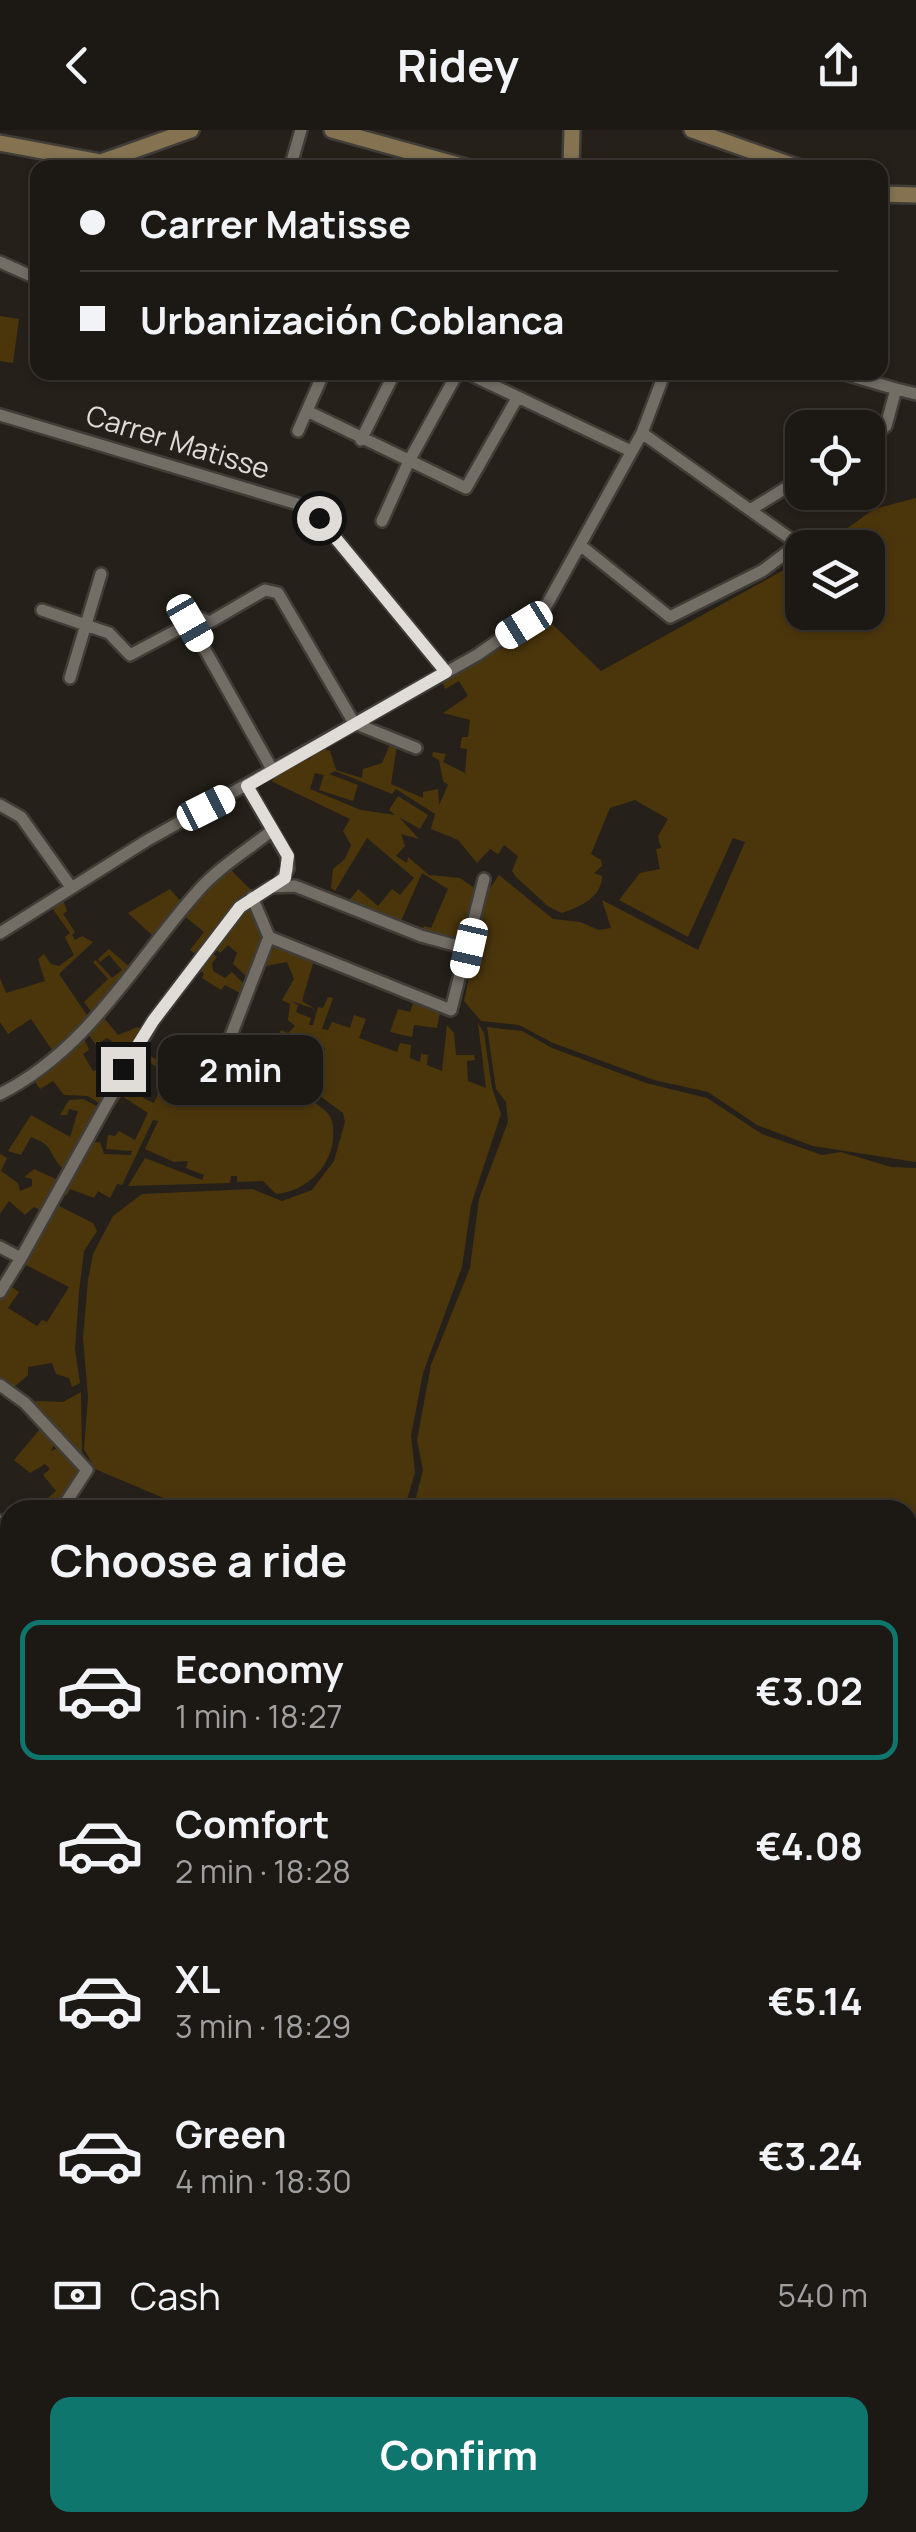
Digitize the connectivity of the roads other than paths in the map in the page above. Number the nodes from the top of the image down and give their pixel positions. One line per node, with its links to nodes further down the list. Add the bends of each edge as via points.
1 (191, 130): 8 (street)
2 (301, 130): 9 (street)
3 (332, 130): 10 (street)
4 (572, 130): 11 (street)
5 (692, 130): 12 (street)
6 (0, 143): 7 (street)
7 (90, 160)
8 (107, 160)
9 (292, 160)
10 (415, 160)
11 (571, 160)
12 (777, 160)
13 (888, 194): 14 (street)
14 (916, 195)
15 (0, 262): 16 (street)
16 (30, 275)
17 (321, 380): 28 (street)
18 (392, 380): 33 (street)
19 (457, 380): 35 (street)
20 (481, 380): 24 (street)
21 (499, 380): 24 (street)
22 (661, 380): 32 (street)
23 (865, 380): 25 (street)
24 (496, 386): 27 (street)
25 (896, 389): 26 (street); 30 (street)
26 (916, 394)
27 (516, 400): 34 (street); 35 (street, via 466,488)
28 (307, 411): 31 (street); 33 (street)
29 (0, 416): 44 (street, Carrer Matisse, via 300,504 319,518)
30 (885, 427)
31 (298, 431)
32 (642, 433): 34 (street); 37 (street)
33 (362, 440): 35 (street)
34 (632, 451): 39 (street)
35 (409, 461): 38 (street)
36 (785, 488): 37 (street)
37 (750, 510): 39 (street, via 798,544 762,571 670,618)
38 (382, 521)
39 (580, 545): 44 (street, via 545,608)
40 (102, 574): 43 (street)
41 (42, 610): 43 (street)
42 (190, 623): 43 (street, via 130,655 109,633); 46 (street, via 210,622 266,590 278,593); 48 (street)
43 (86, 626): 45 (street)
44 (446, 672): 46 (street)
45 (70, 678)
46 (354, 723): 47 (street); 48 (street)
47 (416, 748)
48 (273, 771): 49 (street)
49 (247, 786): 51 (street); 54 (street)
50 (0, 805): 54 (street, via 21,818)
51 (270, 832): 53 (street, via 288,856); 60 (street, via 196,893 98,1020 41,1071)
52 (484, 879): 58 (street)
53 (278, 885): 55 (street); 58 (street)
54 (71, 888): 56 (street)
55 (252, 897): 57 (street); 62 (street, via 153,1021)
56 (0, 933)
57 (270, 937): 58 (street, via 444,1010 456,1006); 59 (street)
58 (469, 948)
59 (230, 1038)
60 (0, 1094)
61 (0, 1246): 62 (street)
62 (21, 1258): 63 (street)
63 (0, 1292)
64 (0, 1385): 65 (street, via 86,1470)
65 (67, 1500)

